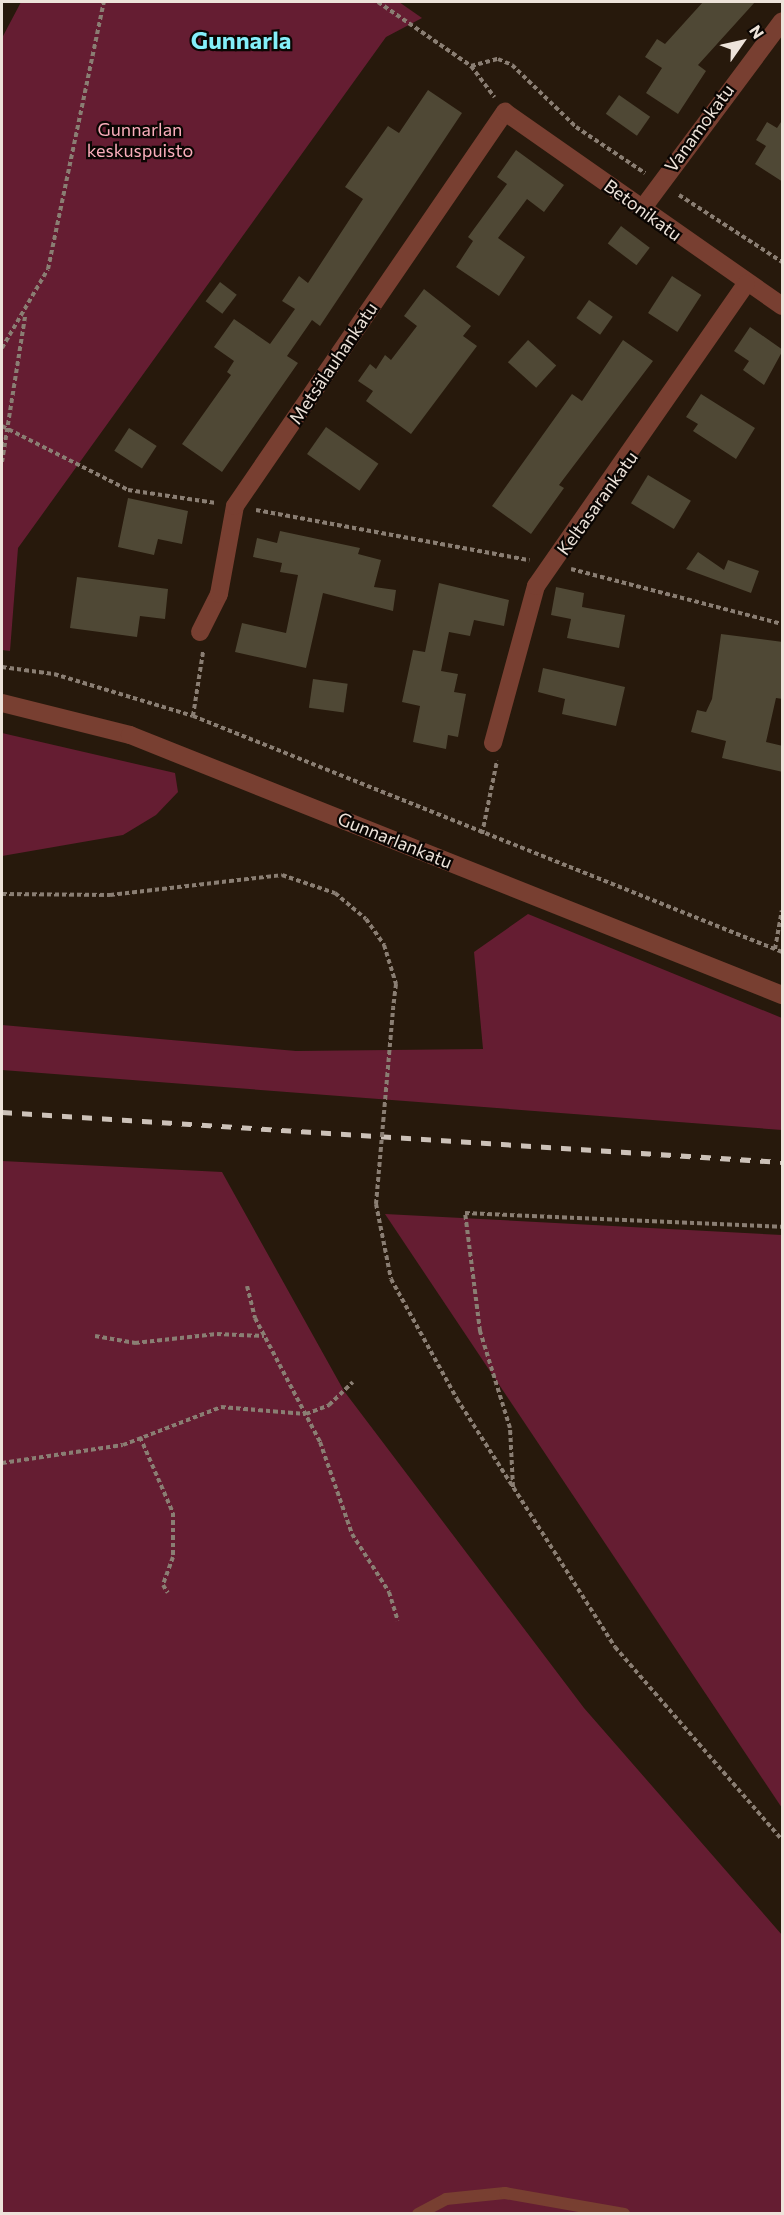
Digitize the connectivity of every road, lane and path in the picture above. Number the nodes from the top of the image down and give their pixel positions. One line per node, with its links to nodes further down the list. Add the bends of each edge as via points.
1 (104, 2): 11 (path, via 48,269)
2 (378, 2): 4 (path)
3 (783, 21): 6 (street, Vanamokatu)
4 (471, 66): 5 (path); 6 (path, via 498,59 512,65 576,127)
5 (506, 112): 7 (street, Betonikatu); 16 (street, Metsälauhankatu)
6 (660, 182): 7 (street, Vanamokatu); 8 (path)
7 (642, 209): 9 (street, Betonikatu)
8 (783, 262)
9 (746, 284): 10 (street, Betonikatu); 17 (street, Keltasarankatu)
10 (783, 306)
11 (25, 312): 12 (path); 14 (path)
12 (2, 348)
13 (2, 426): 14 (path)
14 (8, 429): 15 (path); 16 (path, via 128,490)
15 (2, 462)
16 (235, 506): 17 (path); 19 (street, Metsälauhankatu, via 219,594)
17 (552, 564): 18 (path); 23 (street, Keltasarankatu, via 536,586)
18 (783, 624)
19 (200, 632): 22 (path, via 204,662)
20 (2, 667): 22 (path, via 54,674)
21 (2, 703): 29 (street, Gunnarlankatu, via 130,735)
22 (193, 716): 24 (path)
23 (493, 743): 24 (path, via 498,768)
24 (482, 834): 27 (path)
25 (2, 894): 38 (path, bridge, via 110,895 282,875 335,893 366,919 384,945 396,984 376,1204 391,1279)
26 (783, 910): 27 (path)
27 (775, 949): 28 (path)
28 (783, 952)
29 (783, 995)
30 (783, 1227): 38 (path, via 465,1213 480,1331 510,1428)
31 (247, 1286): 33 (path)
32 (95, 1336): 33 (path, via 135,1343 217,1334)
33 (264, 1336): 35 (path)
34 (352, 1382): 35 (path, via 328,1405)
35 (306, 1414): 36 (path, via 221,1407); 40 (path, via 352,1534 389,1592)
36 (140, 1437): 37 (path, via 123,1445); 39 (path, via 173,1513 173,1557 163,1585)
37 (2, 1463)
38 (513, 1487): 41 (path, via 615,1647)
39 (168, 1593)
40 (398, 1621)
41 (783, 1840)
42 (418, 2214): 43 (lane, via 446,2199 504,2193)
43 (624, 2214)

